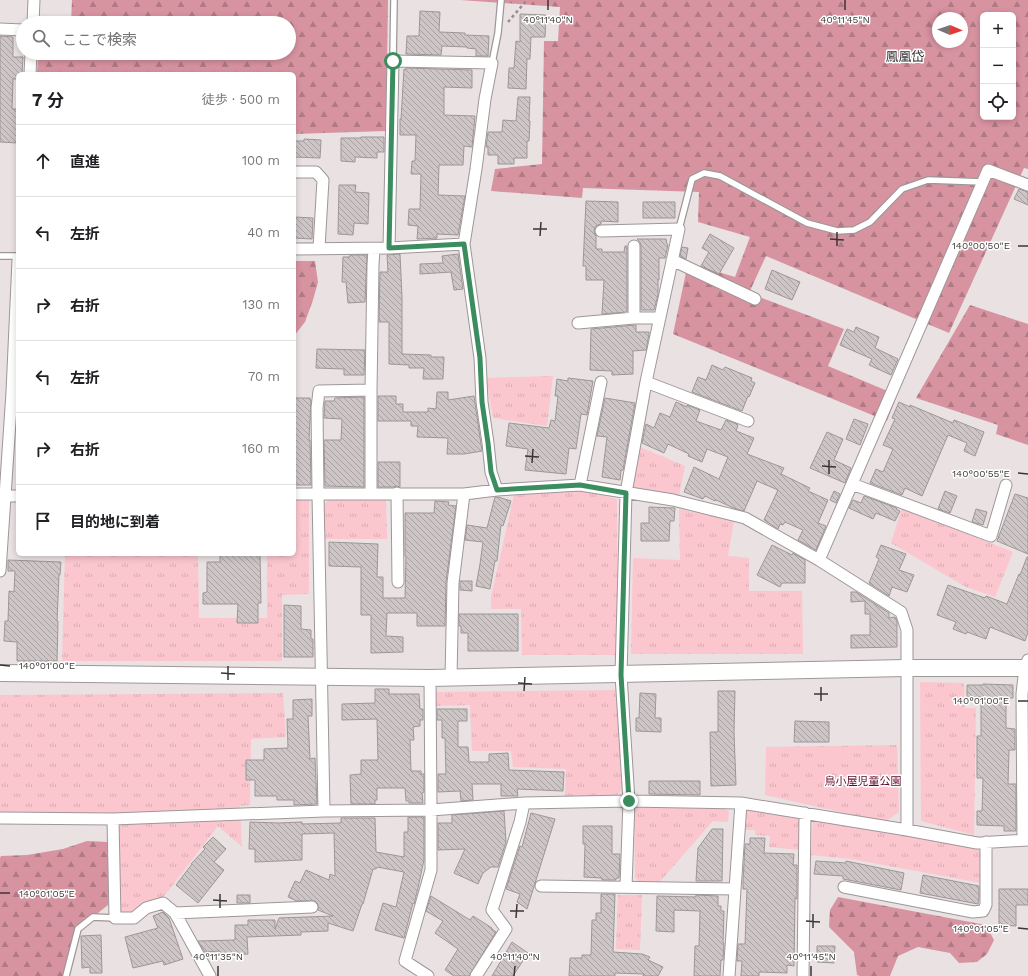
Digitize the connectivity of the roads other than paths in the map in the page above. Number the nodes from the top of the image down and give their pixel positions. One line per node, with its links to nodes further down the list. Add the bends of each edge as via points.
1 (34, 0): 4 (street)
2 (394, 0): 8 (lane)
3 (501, 0): 9 (lane)
4 (33, 16)
5 (0, 29): 6 (street)
6 (16, 30)
7 (31, 60): 10 (street)
8 (393, 61): 9 (street); 19 (street)
9 (492, 63): 16 (street)
10 (30, 72)
11 (296, 172): 18 (street, via 316,172 323,180)
12 (984, 182): 13 (street, via 988,170); 14 (lane, via 928,180 902,189 870,222 854,230 837,231 807,223 720,176 704,173 692,179); 35 (street)
13 (1028, 185)
14 (679, 229): 15 (street); 24 (street)
15 (601, 231)
16 (464, 244): 19 (street); 38 (street, via 480,358 482,402 491,472)
17 (634, 246): 27 (street)
18 (319, 248): 20 (street); 21 (street)
19 (389, 248): 21 (street)
20 (296, 249)
21 (374, 249): 32 (street)
22 (0, 256): 23 (lane)
23 (16, 256)
24 (672, 260): 25 (street); 28 (street)
25 (755, 299)
26 (16, 304): 33 (street, via 12,392)
27 (634, 318): 28 (street); 29 (street)
28 (660, 318): 31 (street)
29 (578, 323)
30 (601, 382): 36 (street)
31 (646, 382): 34 (street); 40 (street)
32 (371, 390): 42 (street, via 319,391); 43 (street)
33 (14, 420): 45 (street)
34 (748, 421)
35 (852, 484): 37 (street, via 991,536); 47 (street)
36 (580, 485): 38 (street); 40 (street)
37 (1006, 485)
38 (497, 490): 44 (street)
39 (397, 493): 43 (street); 44 (street); 49 (street)
40 (626, 493): 47 (street, via 673,500 745,518); 53 (street)
41 (296, 494): 42 (street)
42 (318, 494): 43 (street); 54 (street)
43 (371, 494)
44 (464, 494): 55 (street, via 453,583)
45 (3, 496): 46 (street); 48 (street)
46 (16, 496)
47 (819, 560): 51 (street, via 901,612 907,630)
48 (0, 571)
49 (398, 582)
50 (1027, 665): 51 (street); 66 (street, via 1022,694)
51 (906, 668): 53 (street); 65 (street)
52 (0, 673): 54 (street)
53 (621, 675): 55 (street); 57 (street)
54 (321, 677): 56 (street); 61 (street)
55 (451, 677): 56 (street)
56 (430, 678): 60 (street)
57 (629, 801): 58 (street); 59 (street); 70 (street)
58 (741, 802): 62 (street); 71 (street)
59 (524, 803): 60 (street); 78 (street, via 492,910 506,929)
60 (431, 810): 61 (street); 77 (street, via 430,870 405,961)
61 (324, 811): 64 (street)
62 (805, 813): 65 (street); 80 (street)
63 (0, 818): 64 (street)
64 (114, 819): 74 (street)
65 (907, 830): 67 (street)
66 (1026, 840): 67 (street)
67 (986, 842): 69 (street, via 986,905 983,911 973,912)
68 (541, 886): 70 (street)
69 (844, 887)
70 (626, 888): 71 (street)
71 (735, 889): 79 (street)
72 (312, 907): 73 (street)
73 (175, 913): 74 (street, via 163,903 146,908 134,918); 76 (street)
74 (114, 918): 75 (lane, via 93,917 78,929)
75 (66, 976)
76 (210, 976)
77 (428, 976)
78 (476, 976)
79 (729, 976)
80 (803, 976)

